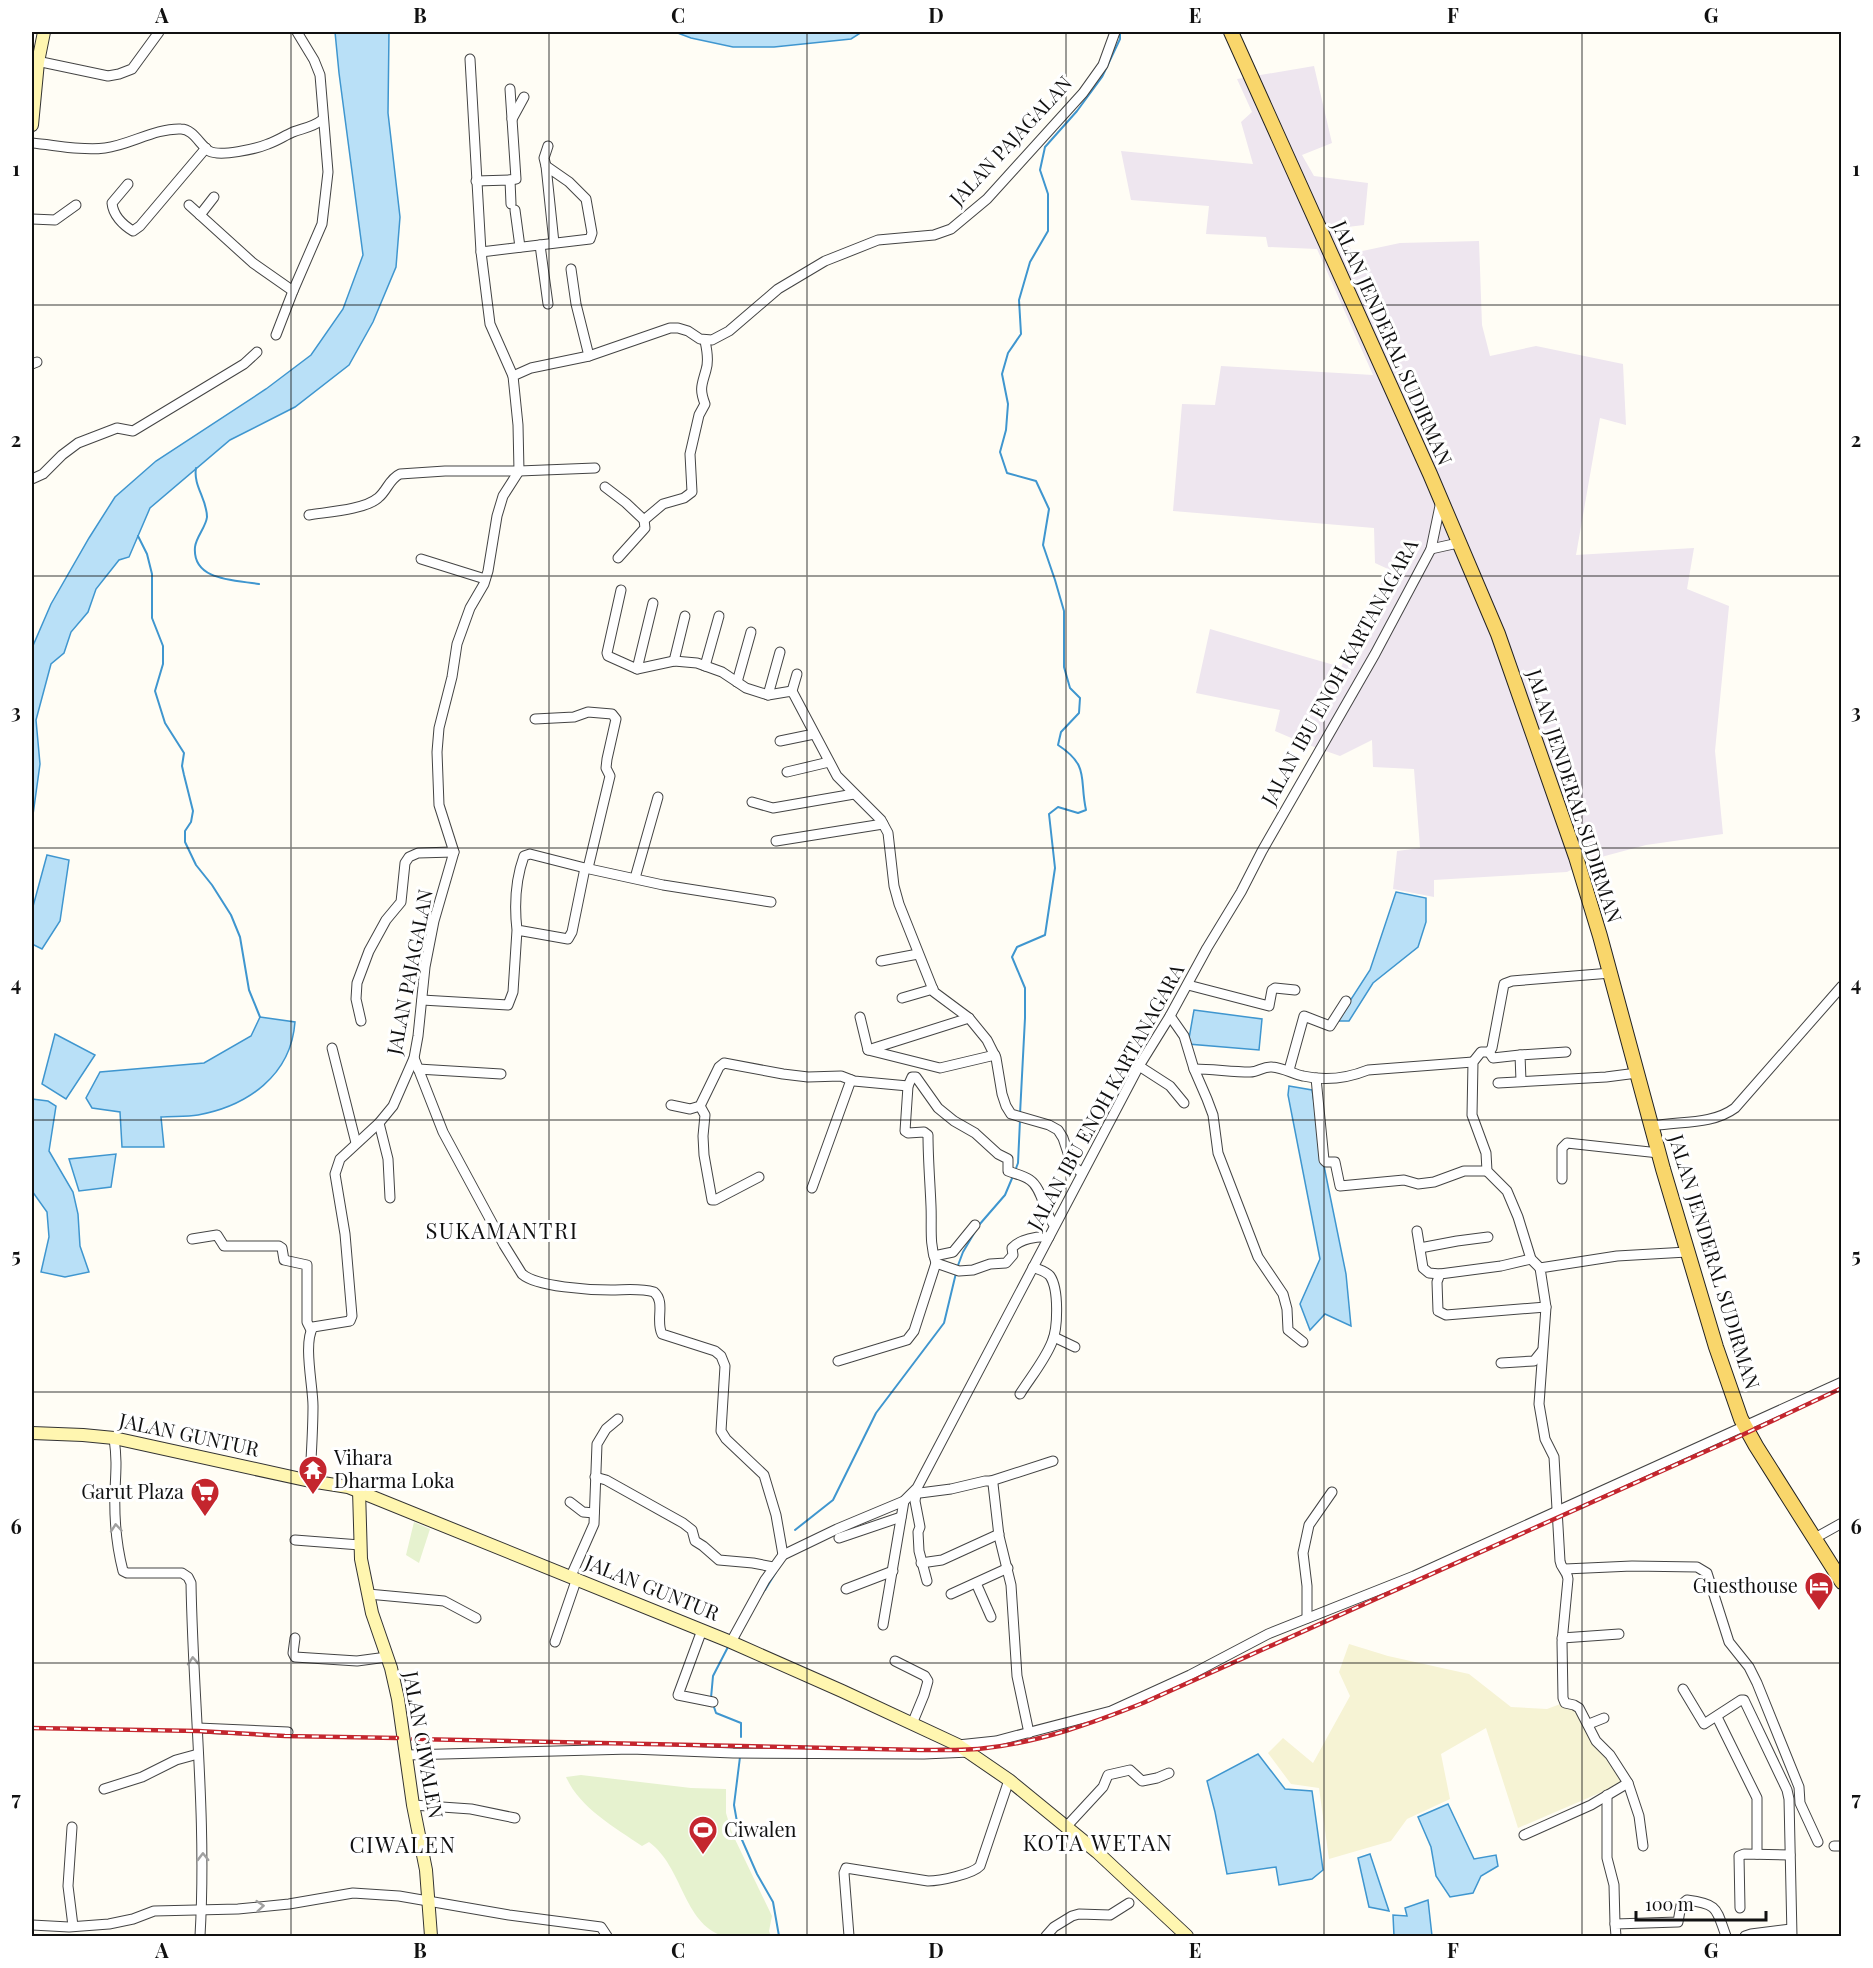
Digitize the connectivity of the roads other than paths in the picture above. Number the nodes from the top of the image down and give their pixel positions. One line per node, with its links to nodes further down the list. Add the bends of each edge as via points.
1 (45, 32): 7 (street)
2 (159, 32): 7 (street, via 132,69 120,74 108,76)
3 (297, 32): 11 (street, via 320,75)
4 (1115, 32): 33 (street, JALAN PAJAGALAN, via 1103,65 1078,99 987,199 951,229 934,235 878,240 825,261 778,289 729,331)
5 (1231, 32): 41 (main road, JALAN JENDERAL SUDIRMAN)
6 (470, 59): 18 (street)
7 (35, 61): 12 (street)
8 (510, 89): 10 (street)
9 (524, 97): 10 (street)
10 (512, 119): 17 (street, via 516,179)
11 (322, 120): 15 (street, via 313,127 249,149 221,153); 30 (street, via 328,160 322,224)
12 (32, 125)
13 (32, 143): 15 (street, via 107,148 182,129)
14 (548, 146): 16 (street)
15 (206, 148): 19 (street, via 133,231 122,223 112,207)
16 (546, 166): 25 (street); 25 (street, via 586,199 591,226 590,239)
17 (510, 180): 18 (street); 27 (street)
18 (476, 181): 28 (street)
19 (128, 184)
20 (213, 196): 23 (street)
21 (189, 205): 23 (street)
22 (76, 206): 24 (street, via 55,220)
23 (200, 215): 30 (street, via 253,263)
24 (32, 219)
25 (554, 243): 26 (street)
26 (540, 245): 27 (street); 31 (street)
27 (520, 247): 28 (street)
28 (481, 252): 36 (street, via 490,324)
29 (571, 269): 35 (street)
30 (293, 291): 32 (street)
31 (548, 304)
32 (276, 335)
33 (705, 341): 35 (street, via 688,331 670,328); 43 (street, via 707,361 701,393 705,404 690,454 692,492 663,504)
34 (257, 352): 39 (street, via 244,364 133,431 117,428 78,443)
35 (588, 356): 36 (street, via 531,368)
36 (513, 376): 38 (street)
37 (595, 468): 38 (street)
38 (519, 471): 42 (street, via 400,474 370,503); 48 (street, via 502,496)
39 (32, 479)
40 (604, 487): 43 (street)
41 (1441, 501): 44 (main road, JALAN JENDERAL SUDIRMAN); 45 (street, JALAN IBU ENOH KARTANAGARA)
42 (309, 515)
43 (644, 520): 46 (street, via 645,528)
44 (1458, 543): 45 (street); 79 (main road, JALAN JENDERAL SUDIRMAN, via 1488,607 1524,704)
45 (1431, 549): 80 (street, JALAN IBU ENOH KARTANAGARA)
46 (618, 558)
47 (421, 559): 48 (street)
48 (485, 579): 72 (street, via 457,644 439,728 439,805)
49 (621, 590): 57 (street, via 606,653)
50 (653, 603): 57 (street)
51 (686, 616): 55 (street)
52 (719, 616): 56 (street)
53 (751, 632): 59 (street)
54 (780, 652): 61 (street)
55 (675, 661): 56 (street); 57 (street)
56 (705, 666): 59 (street)
57 (637, 669)
58 (798, 674): 60 (street)
59 (737, 682): 61 (street)
60 (792, 691): 61 (street); 63 (street)
61 (768, 695)
62 (535, 719): 73 (street, via 574,717 588,712 612,714 616,719 606,768 610,776)
63 (814, 734): 64 (street); 65 (street)
64 (780, 741)
65 (829, 762): 66 (street); 67 (street)
66 (787, 772)
67 (854, 794): 69 (street, via 772,808); 70 (street)
68 (657, 797): 74 (street)
69 (752, 802)
70 (883, 824): 71 (street); 77 (street, via 888,833 896,895)
71 (776, 841)
72 (454, 852): 85 (street, JALAN PAJAGALAN, via 434,921); 90 (street, via 418,853 405,863 401,902 369,951 357,983)
73 (587, 868): 74 (street); 76 (street, via 568,939); 76 (street, via 530,854 524,856 515,891)
74 (635, 878): 75 (street)
75 (771, 902)
76 (517, 930): 85 (street, via 513,992 508,1005)
77 (918, 954): 78 (street); 82 (street)
78 (881, 961)
79 (1611, 973): 93 (street, via 1504,984); 103 (main road, JALAN JENDERAL SUDIRMAN)
80 (1188, 985): 83 (street, via 1269,1006 1275,988); 87 (street, JALAN IBU ENOH KARTANAGARA)
81 (1842, 986): 114 (street, via 1736,1108 1725,1116)
82 (933, 989): 84 (street); 89 (street)
83 (1295, 990)
84 (902, 998)
85 (422, 1000): 97 (street, JALAN PAJAGALAN)
86 (1346, 1001): 102 (street, via 1330,1026 1304,1016)
87 (1170, 1016): 99 (street, JALAN IBU ENOH KARTANAGARA); 101 (street, via 1184,1036)
88 (860, 1017): 92 (street)
89 (969, 1018): 92 (street); 95 (street)
90 (361, 1021)
91 (332, 1048): 115 (street)
92 (868, 1050): 95 (street, via 940,1068)
93 (1489, 1052): 96 (street, via 1493,1058); 98 (street, via 1481,1052)
94 (1566, 1052): 96 (street)
95 (995, 1055): 118 (street, via 1011,1114 1058,1130 1072,1165)
96 (1520, 1055): 107 (street)
97 (414, 1058): 100 (street); 113 (street, JALAN PAJAGALAN, via 393,1106)
98 (1473, 1062): 105 (street); 117 (street, via 1472,1115 1486,1153)
99 (1139, 1066): 110 (street, via 1170,1086); 118 (street, JALAN IBU ENOH KARTANAGARA)
100 (418, 1069): 104 (street); 167 (street, via 443,1132 522,1274 541,1282 574,1287 654,1292 660,1301 662,1334 722,1356 722,1431 764,1475)
101 (1194, 1069): 102 (street); 139 (street, via 1213,1115 1218,1153 1258,1257 1282,1294 1288,1330)
102 (1289, 1070): 105 (street)
103 (1637, 1073): 107 (street); 114 (main road, JALAN JENDERAL SUDIRMAN)
104 (501, 1074)
105 (1317, 1078): 117 (street, via 1324,1161 1335,1162 1340,1186 1404,1180 1418,1184 1464,1172)
106 (851, 1080): 109 (street); 112 (street, via 721,1064); 121 (street)
107 (1521, 1081): 108 (street)
108 (1498, 1083)
109 (908, 1086): 124 (street, via 912,1077 918,1078 938,1108 1008,1159 1012,1172 1032,1181 1039,1188); 132 (street, via 905,1131 927,1135)
110 (1184, 1103)
111 (671, 1106): 112 (street)
112 (700, 1106): 119 (street, via 705,1114 704,1155 711,1200)
113 (379, 1123): 115 (street, JALAN PAJAGALAN); 122 (street, via 388,1159)
114 (1653, 1126): 116 (main road, JALAN JENDERAL SUDIRMAN)
115 (356, 1143): 137 (street, JALAN PAJAGALAN, via 340,1159 336,1174 352,1319)
116 (1659, 1153): 120 (street, via 1567,1143 1562,1148); 130 (main road, JALAN JENDERAL SUDIRMAN)
117 (1487, 1171): 131 (street, via 1507,1191)
118 (1082, 1173): 124 (street, JALAN IBU ENOH KARTANAGARA)
119 (759, 1177)
120 (1562, 1179)
121 (812, 1188)
122 (390, 1198)
123 (975, 1225): 132 (street, via 953,1252)
124 (1054, 1225): 126 (street, JALAN IBU ENOH KARTANAGARA)
125 (1417, 1231): 129 (street)
126 (1049, 1237): 132 (street, via 1038,1236 1015,1245 1006,1263 973,1270 955,1270); 133 (street, JALAN IBU ENOH KARTANAGARA)
127 (1488, 1237): 129 (street)
128 (192, 1239): 137 (street, via 217,1235 224,1246 279,1246 286,1262 307,1264 307,1322)
129 (1420, 1248): 135 (street, via 1425,1272)
130 (1687, 1251): 134 (street, via 1617,1256); 147 (main road, JALAN JENDERAL SUDIRMAN)
131 (1531, 1259): 134 (street); 135 (street)
132 (935, 1260): 142 (street, via 914,1331 907,1340)
133 (1033, 1267): 138 (street, via 1049,1275 1054,1285); 156 (street, JALAN IBU ENOH KARTANAGARA)
134 (1540, 1268): 136 (street)
135 (1440, 1274): 136 (street, via 1440,1314)
136 (1546, 1307): 141 (street)
137 (311, 1330): 152 (street)
138 (1054, 1337): 140 (street); 145 (street)
139 (1303, 1341)
140 (1075, 1347)
141 (1542, 1352): 143 (street, via 1534,1361); 158 (street, via 1539,1404 1545,1439 1554,1457)
142 (838, 1361)
143 (1501, 1363)
144 (1842, 1382): 147 (street)
145 (1020, 1394)
146 (618, 1419): 151 (street, via 599,1440)
147 (1745, 1426): 158 (street); 164 (main road, JALAN JENDERAL SUDIRMAN)
148 (32, 1433): 149 (street, JALAN GUNTUR)
149 (114, 1438): 152 (street, JALAN GUNTUR); 196 (street, one-way to 149, via 191,1583 182,1573 123,1571 115,1527 118,1460)
150 (1053, 1461): 153 (street)
151 (596, 1477): 159 (street); 169 (street, via 683,1523 692,1530 694,1541 719,1560)
152 (310, 1481): 154 (street, JALAN GUNTUR)
153 (991, 1481): 156 (street); 162 (street)
154 (359, 1490): 166 (street, JALAN CIWALEN); 173 (street, JALAN GUNTUR)
155 (1332, 1492): 182 (street, via 1310,1525 1303,1553)
156 (911, 1496): 160 (street); 167 (street); 168 (street)
157 (570, 1502): 159 (street, via 583,1512)
158 (1556, 1511): 171 (street, via 1560,1561); 182 (street, via 1404,1581)
159 (594, 1513): 173 (street, via 593,1531)
160 (901, 1516): 163 (street); 172 (street)
161 (1842, 1523): 164 (street)
162 (999, 1534): 168 (street, via 942,1560); 170 (street)
163 (839, 1538)
164 (1815, 1538): 175 (main road, JALAN JENDERAL SUDIRMAN)
165 (295, 1540): 166 (street)
166 (360, 1545): 178 (street, JALAN CIWALEN)
167 (783, 1555): 169 (street)
168 (921, 1563): 174 (street)
169 (773, 1567): 189 (street)
170 (1008, 1568): 176 (street); 200 (street, via 1017,1676)
171 (1565, 1569): 187 (street, via 1568,1579); 215 (street, via 1697,1567 1707,1573 1729,1642 1757,1683 1799,1787 1800,1804)
172 (893, 1571): 177 (street); 183 (street)
173 (574, 1577): 184 (street, JALAN GUNTUR); 188 (street)
174 (927, 1581)
175 (1841, 1582)
176 (976, 1583): 179 (street); 180 (street)
177 (846, 1589)
178 (368, 1594): 181 (street, via 444,1601); 190 (street, JALAN CIWALEN)
179 (951, 1594)
180 (991, 1617)
181 (476, 1618)
182 (1307, 1618): 200 (street, via 1111,1711)
183 (883, 1625)
184 (702, 1630): 189 (street, JALAN GUNTUR); 193 (street, via 678,1695)
185 (1619, 1634): 187 (street)
186 (295, 1638): 190 (street, via 295,1657 357,1662)
187 (1562, 1638): 198 (street, via 1564,1702 1579,1708)
188 (555, 1642)
189 (735, 1643): 197 (street, JALAN GUNTUR)
190 (387, 1657): 204 (street, JALAN CIWALEN)
191 (895, 1661): 197 (street, via 928,1681)
192 (1683, 1689): 195 (street, via 1703,1723)
193 (713, 1702)
194 (1604, 1718): 198 (street)
195 (1717, 1718): 217 (street, via 1757,1798); 218 (street, via 1742,1700 1746,1702 1787,1790)
196 (197, 1724): 199 (street); 203 (street)
197 (912, 1724): 201 (street, JALAN GUNTUR)
198 (1588, 1724): 207 (street)
199 (288, 1732)
200 (1029, 1733): 201 (street)
201 (958, 1745): 202 (street, JALAN GUNTUR)
202 (970, 1752): 204 (street, via 631,1749); 206 (street, JALAN GUNTUR)
203 (198, 1754): 208 (street); 222 (street, one-way to 203)
204 (406, 1755): 210 (street, JALAN CIWALEN)
205 (1169, 1773): 213 (street, via 1142,1781 1130,1770 1111,1773)
206 (1009, 1780): 213 (street, JALAN GUNTUR); 231 (street, via 980,1866 974,1870 928,1881 846,1868)
207 (1628, 1783): 209 (street); 216 (street, via 1639,1816)
208 (104, 1789)
209 (1607, 1795): 214 (street); 223 (street, via 1607,1858 1614,1885)
210 (413, 1805): 211 (street, via 471,1809); 220 (street, JALAN CIWALEN)
211 (515, 1818)
212 (72, 1827): 225 (street, via 68,1886)
213 (1066, 1827): 219 (street, JALAN GUNTUR, via 1097,1852)
214 (1524, 1835)
215 (1818, 1842)
216 (1643, 1846)
217 (1757, 1854): 218 (street); 221 (street, via 1740,1854 1738,1858)
218 (1790, 1855): 226 (street)
219 (1134, 1899): 232 (street, via 1110,1915 1072,1916); 233 (street, JALAN GUNTUR)
220 (429, 1901): 222 (street, one-way to 220, via 289,1904 353,1893); 229 (street, JALAN CIWALEN); 230 (street, via 601,1927)
221 (1740, 1908)
222 (202, 1910): 225 (street, via 154,1911 109,1924); 228 (street)
223 (1616, 1924): 234 (street); 235 (street, via 1678,1922 1683,1902 1702,1902 1716,1911)
224 (34, 1925): 225 (street); 227 (street)
225 (73, 1926)
226 (1791, 1933): 236 (street)
227 (37, 1936)
228 (200, 1936)
229 (431, 1936)
230 (607, 1936)
231 (849, 1936)
232 (1046, 1936)
233 (1187, 1936)
234 (1616, 1936)
235 (1726, 1936)
236 (1745, 1936)

